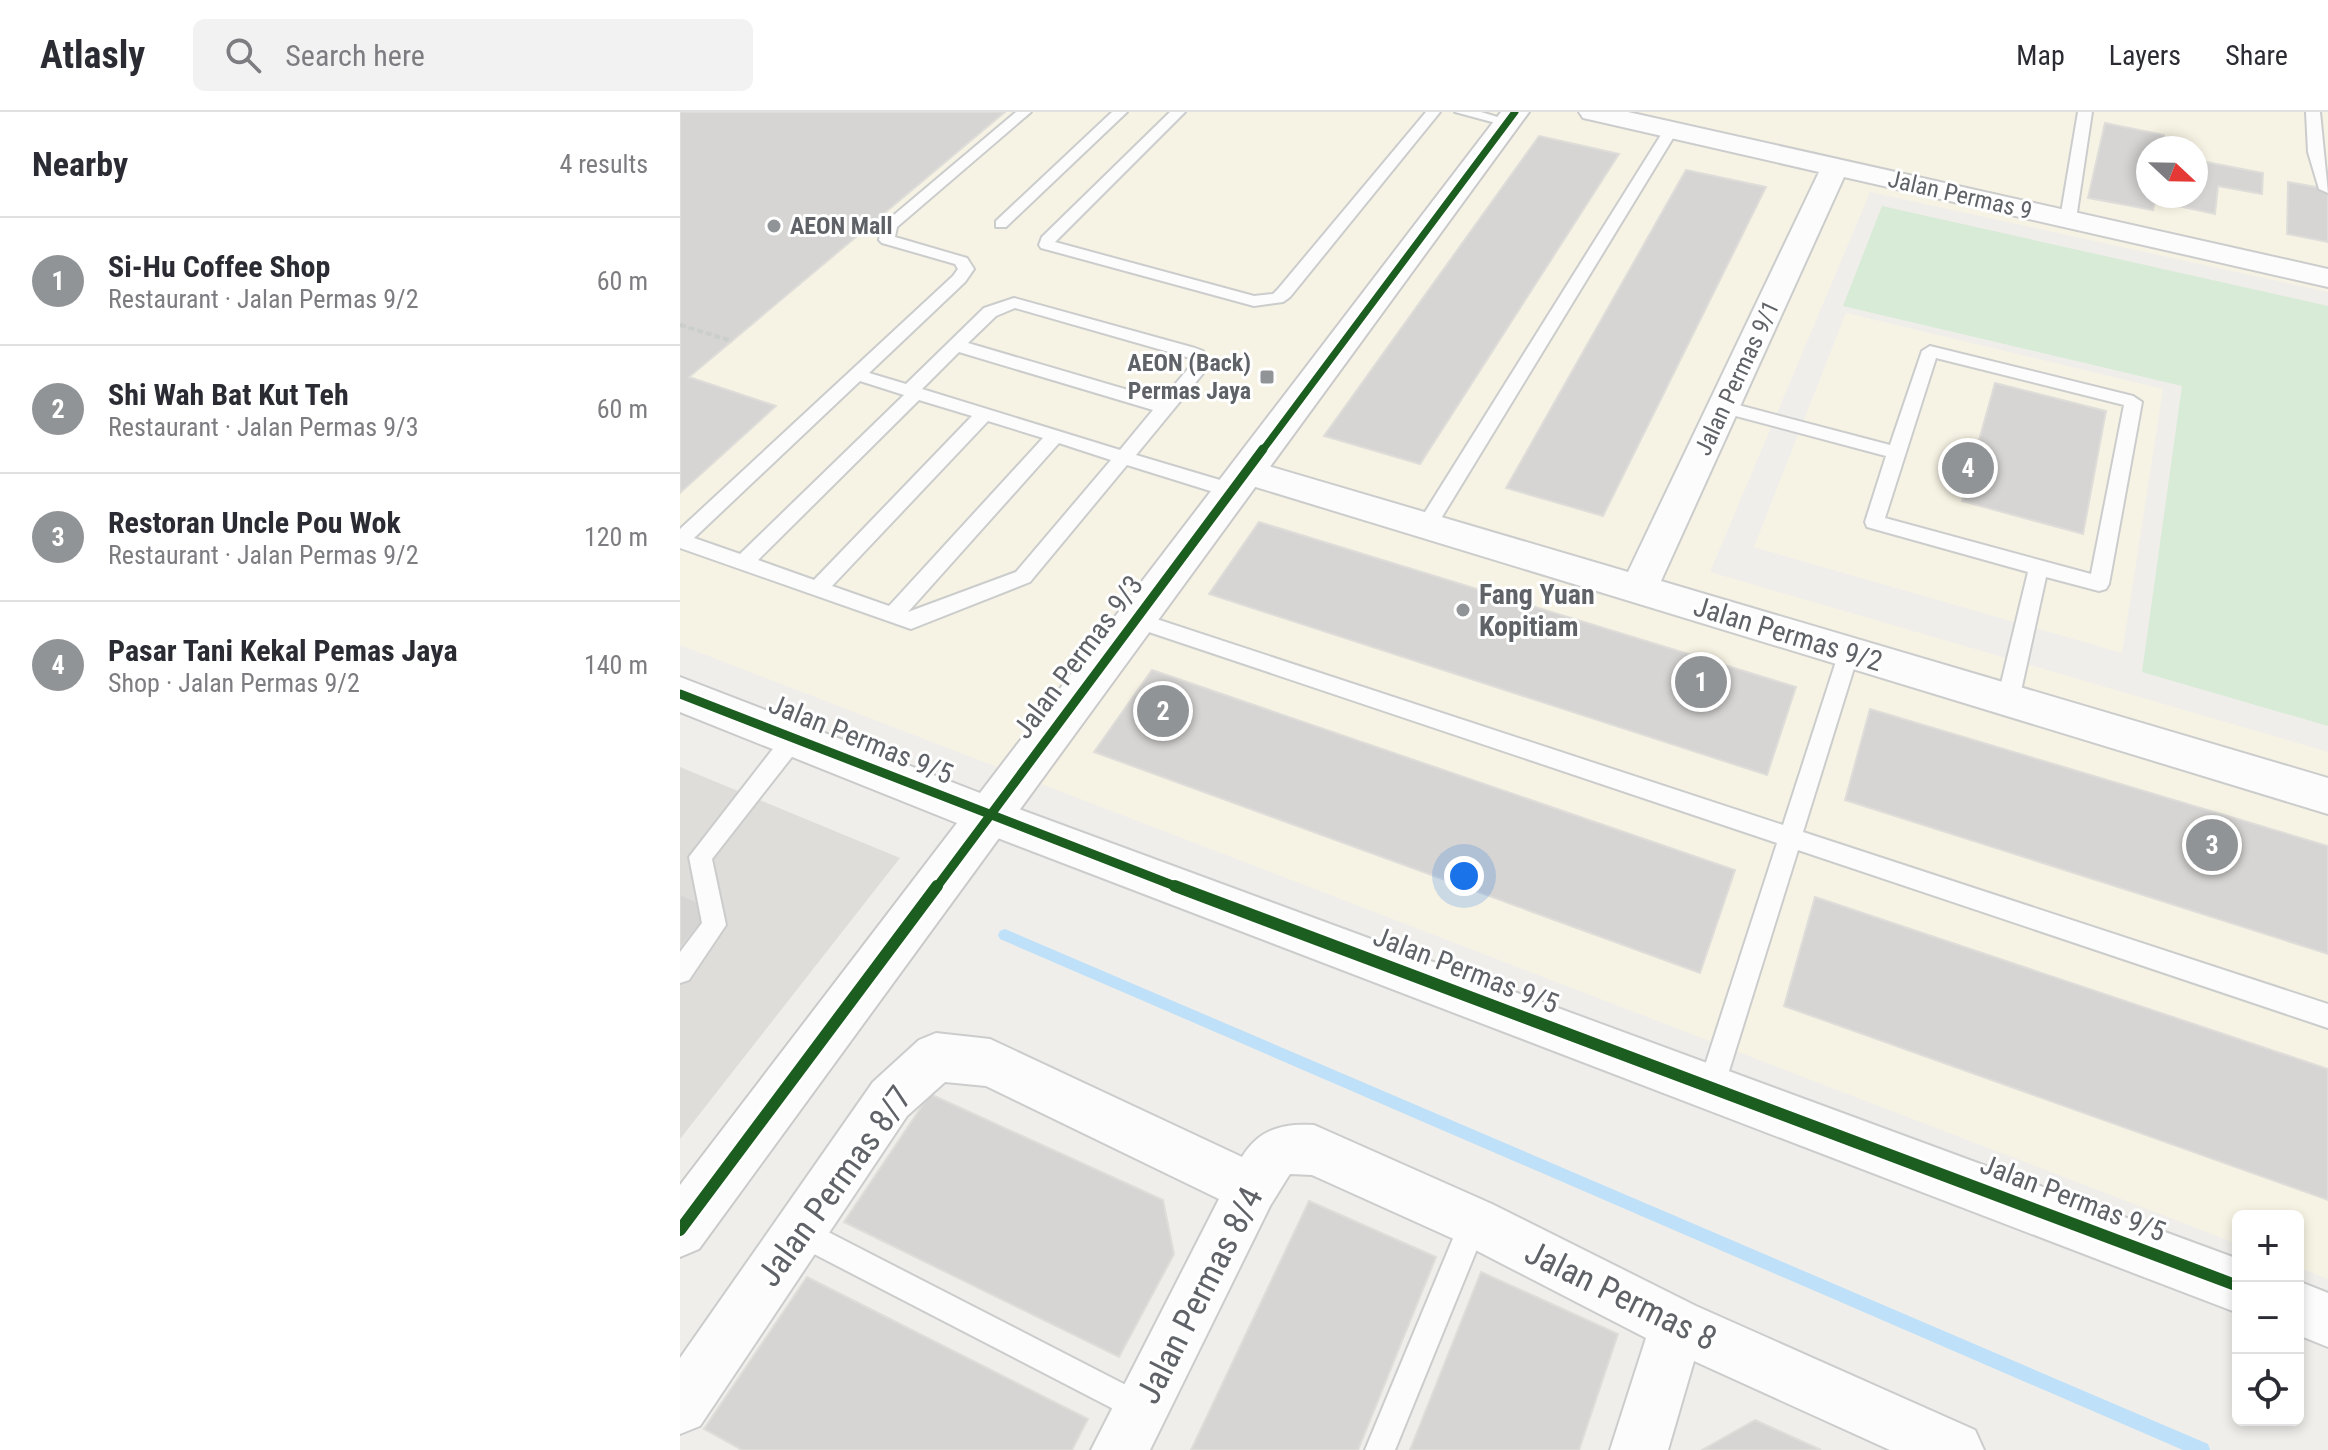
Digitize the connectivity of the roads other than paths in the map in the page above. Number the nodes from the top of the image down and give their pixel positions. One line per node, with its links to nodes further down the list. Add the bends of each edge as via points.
1 (1024, 112): 18 (lane, via 890,225 887,240 961,261 966,269)
2 (1120, 112): 15 (lane)
3 (1178, 112): 4 (lane, via 1047,245 1254,301 1284,293)
4 (1433, 112)
5 (1462, 112): 9 (lane)
6 (1592, 112): 10 (street, Jalan Permas 9)
7 (2085, 112): 14 (lane)
8 (2313, 112): 11 (lane)
9 (1511, 117): 26 (street, Jalan Permas 9/3)
10 (1671, 130): 12 (street, Jalan Permas 9); 27 (lane)
11 (2323, 166): 13 (lane)
12 (1835, 167): 14 (street, Jalan Permas 9); 20 (street, Jalan Permas 9/1)
13 (2326, 189)
14 (2068, 219): 16 (street, Jalan Permas 9)
15 (1001, 224)
16 (2328, 278)
17 (956, 345): 19 (lane); 21 (lane); 21 (lane, via 990,312 1014,303 1197,355 1198,371)
18 (858, 375): 19 (lane); 28 (lane)
19 (913, 392): 22 (lane); 29 (lane)
20 (1723, 407): 24 (lane); 32 (street, Jalan Permas 9/1)
21 (1167, 408): 25 (lane)
22 (985, 414): 23 (lane); 31 (lane)
23 (1056, 435): 25 (lane); 33 (lane)
24 (1897, 453): 30 (lane, via 1874,522); 30 (lane, via 1930,351 2133,402 2099,584)
25 (1126, 457): 26 (lane); 33 (lane, via 1023,577 911,621)
26 (1241, 481): 27 (street, Jalan Permas 9/2); 34 (street, Jalan Permas 9/3)
27 (1427, 525): 32 (street, Jalan Permas 9/2)
28 (680, 540): 29 (lane)
29 (743, 563): 31 (lane)
30 (2039, 567): 37 (lane)
31 (817, 589): 33 (lane)
32 (1639, 589): 35 (street, Jalan Permas 9/2)
33 (893, 615)
34 (1135, 620): 40 (street, Jalan Permas 9/3); 41 (lane)
35 (1849, 652): 37 (street, Jalan Permas 9/2); 41 (lane)
36 (680, 694): 38 (street, Jalan Permas 9/5)
37 (2008, 700): 39 (street, Jalan Permas 9/2)
38 (794, 738): 40 (street, Jalan Permas 9/5); 42 (lane, via 700,857 714,925)
39 (2328, 796)
40 (989, 816): 44 (street, Jalan Permas 9/5); 48 (street, Jalan Permas 9/3)
41 (1790, 837): 43 (lane); 44 (lane)
42 (680, 972)
43 (2328, 1016)
44 (1711, 1087): 50 (street, Jalan Permas 9/5)
45 (1286, 1147): 46 (street, Jalan Permas 8/4, via 1272,1156); 47 (street, Jalan Permas 8, via 1314,1150)
46 (1252, 1188): 49 (street, Jalan Permas 8/7, via 990,1063 936,1057 890,1099); 55 (street, Jalan Permas 8/4)
47 (1474, 1222): 53 (street, Jalan Permas 8); 57 (lane)
48 (680, 1230)
49 (799, 1231): 54 (street, Jalan Permas 8/7); 55 (lane)
50 (2232, 1284)
51 (2304, 1310): 52 (street)
52 (2328, 1320)
53 (1677, 1325): 56 (street, Jalan Permas 8); 58 (street)
54 (680, 1406)
55 (1130, 1429)
56 (1893, 1437): 59 (street, Jalan Permas 8)
57 (1380, 1450)
58 (1639, 1450)
59 (1955, 1450)

